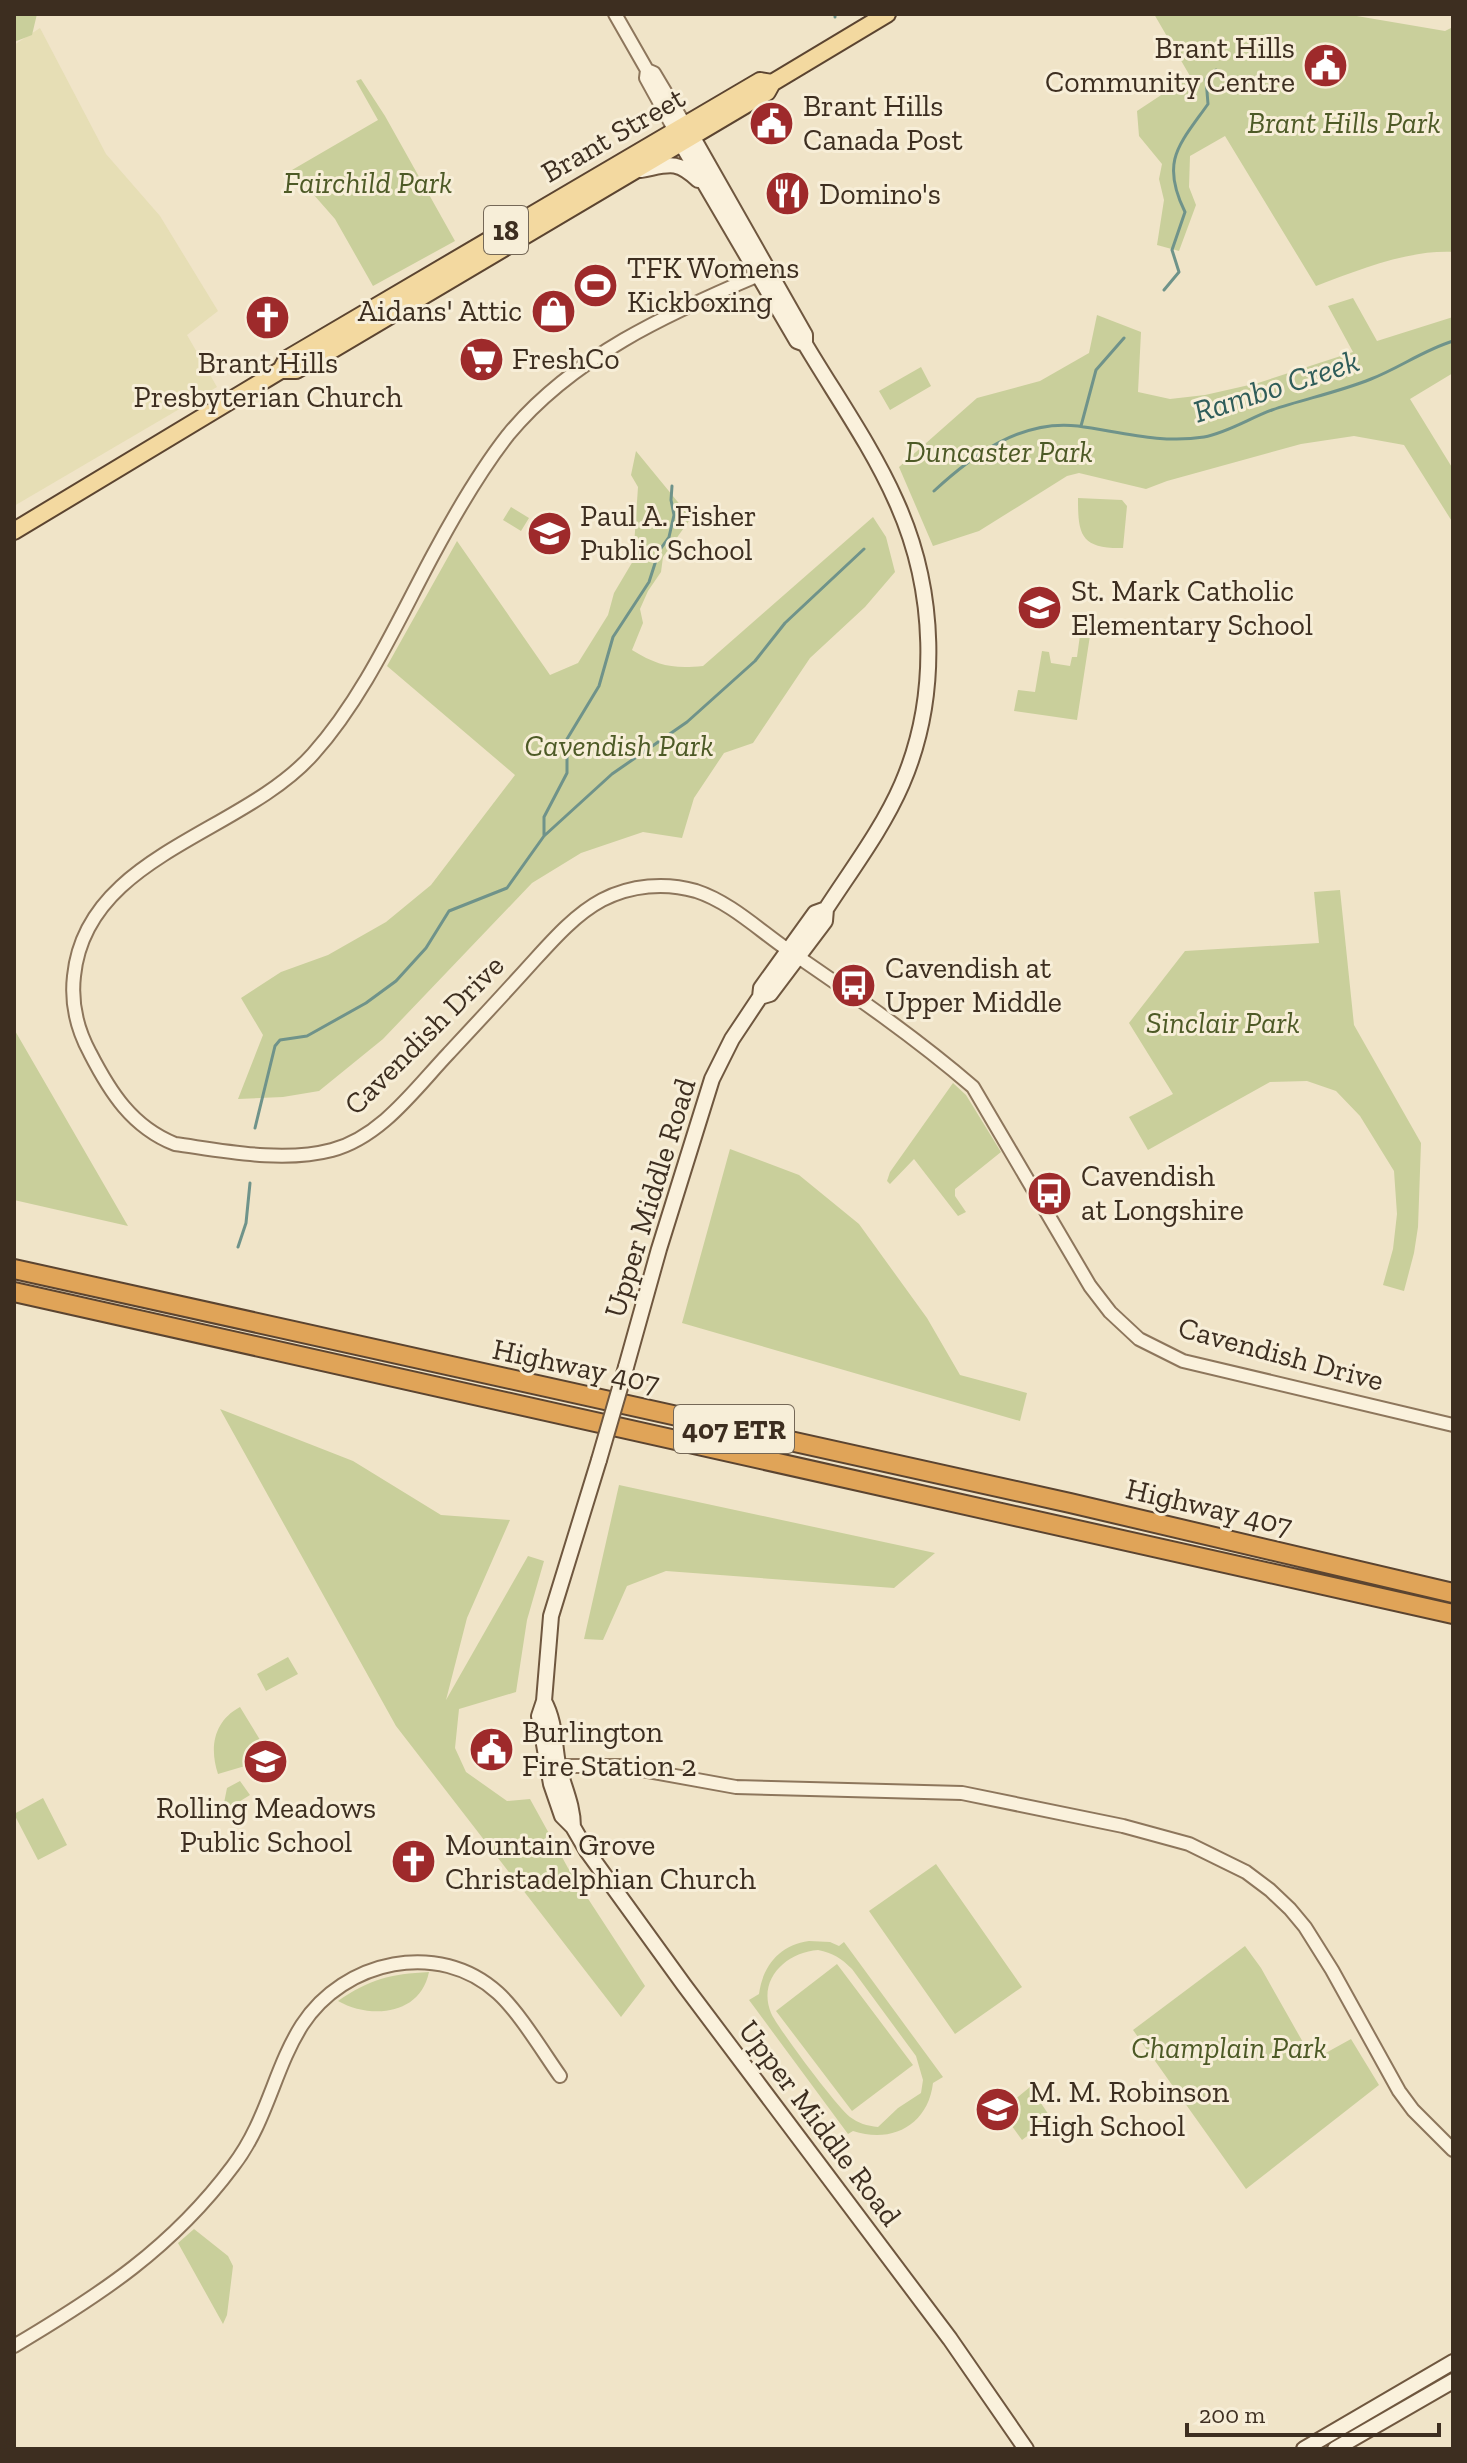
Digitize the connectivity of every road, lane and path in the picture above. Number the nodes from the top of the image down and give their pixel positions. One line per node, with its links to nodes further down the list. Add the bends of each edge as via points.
1 (615, 14): 3 (street, Upper Middle Road, via 647,70 654,73)
2 (887, 14): 3 (main road, Brant Street / 18, via 772,83 760,81)
3 (683, 134): 4 (main road, Brant Street / 18); 5 (main road, Upper Middle Road); 7 (main road, Upper Middle Road, via 805,335); 8 (main road, Brant Street / 18, via 287,359)
4 (631, 172): 5 (main road, via 670,163); 8 (main road, Brant Street / 18, via 296,370)
5 (704, 185): 6 (main road, Upper Middle Road)
6 (759, 275): 7 (main road, Upper Middle Road, via 797,341); 10 (street, Cavendish Drive, via 688,304 631,337 576,371 538,403 474,483 346,713 312,756 279,784 114,891 84,933 73,998 93,1059 139,1124 175,1144 286,1155 334,1149 374,1129 549,945 584,912 615,894 661,886 698,892 723,903)
7 (805, 344): 10 (main road, Upper Middle Road, via 877,463 907,526 928,635 924,712 901,786 826,909 825,921)
8 (281, 370): 9 (main road, Brant Street / 18)
9 (14, 531)
10 (793, 953): 13 (street, Cavendish Drive, via 973,1087 1090,1286 1139,1339 1183,1361); 16 (main road, Upper Middle Road, bridge, via 770,994 760,997 732,1039 712,1079 659,1249 551,1616 539,1716)
11 (14, 1269): 14 (highway, Highway 407 / 407 ETR)
12 (14, 1292): 15 (highway, Highway 407 / 407 ETR)
13 (1453, 1425)
14 (1453, 1593)
15 (1453, 1614)
16 (552, 1766): 18 (street, via 620,1766 731,1787 962,1793 1189,1844 1246,1872 1290,1909 1332,1970 1399,2091); 23 (main road, Upper Middle Road, via 562,1816)
17 (560, 2076): 19 (street, via 513,2010 480,1980 438,1963 410,1961 355,1977 336,1988 303,2024 247,2147 188,2218 113,2285)
18 (1453, 2150)
19 (14, 2346)
20 (1453, 2362): 22 (main road)
21 (1453, 2381): 22 (main road)
22 (1394, 2406): 24 (main road); 25 (main road)
23 (1026, 2449)
24 (1304, 2449)
25 (1335, 2449)

